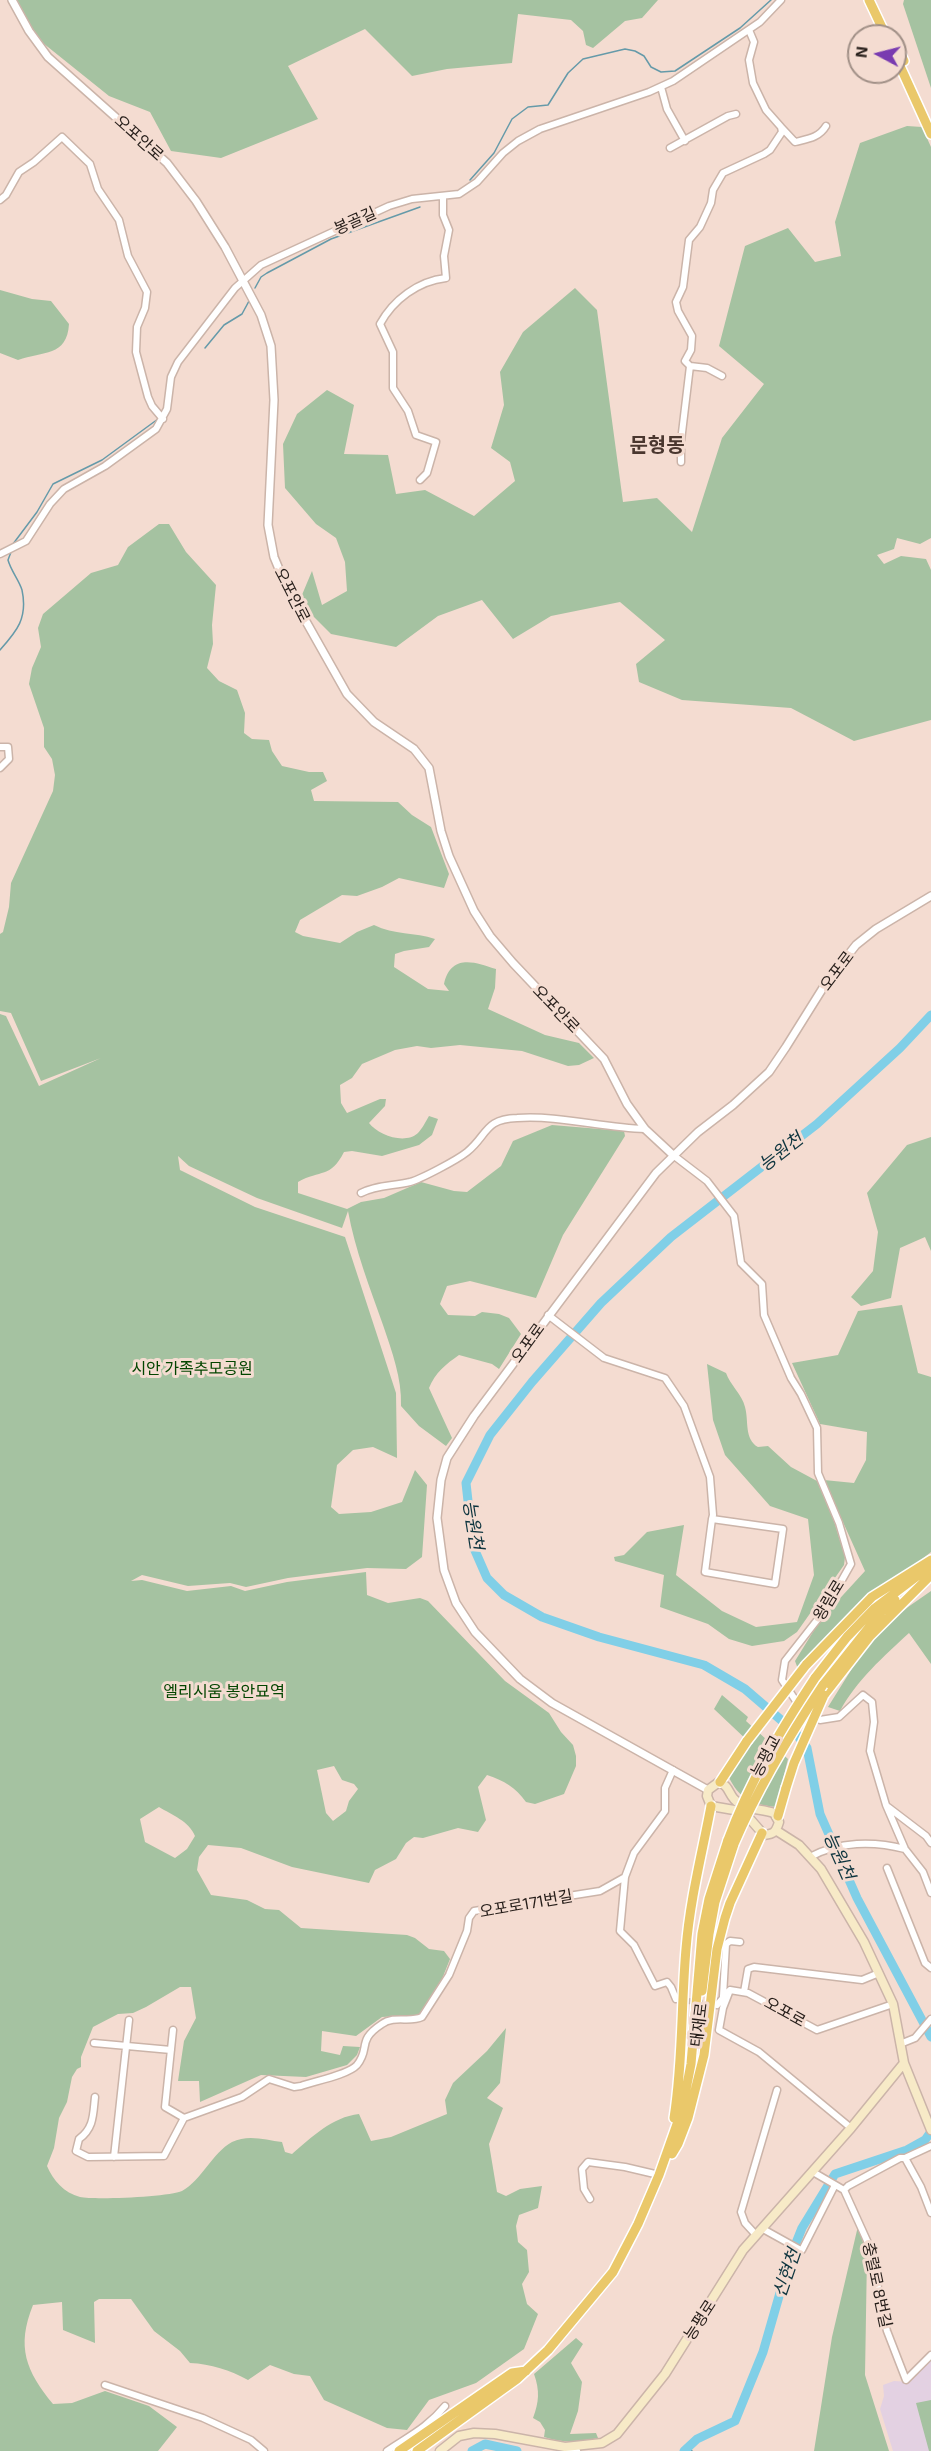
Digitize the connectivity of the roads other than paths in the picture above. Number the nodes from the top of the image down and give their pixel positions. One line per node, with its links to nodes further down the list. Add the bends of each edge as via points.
1 (12, 0): 20 (street, 오포안로, via 48,57 171,169 205,214)
2 (781, 0): 7 (street, 봉골길)
3 (869, 0): 5 (highway)
4 (876, 0): 6 (highway)
5 (880, 24)
6 (887, 24)
7 (749, 30): 10 (street, 봉골길); 14 (street, via 754,42 748,60 757,93)
8 (907, 68): 12 (highway)
9 (907, 81): 15 (highway)
10 (661, 87): 16 (street, via 667,108); 18 (street, 봉골길, via 529,135 502,153 467,190)
11 (736, 114): 16 (street)
12 (931, 121)
13 (826, 126): 14 (street, via 822,133 795,142)
14 (781, 127): 21 (street, via 770,150 723,173 700,227 688,244 676,306 692,336 685,361)
15 (931, 134)
16 (685, 141): 17 (street)
17 (670, 148)
18 (443, 197): 20 (street, 봉골길, via 412,199 376,211 269,260); 25 (street, via 443,215 449,230 444,256 446,278 431,280 415,289 388,310 380,324 393,352 393,388 408,411 416,435 436,442 427,473)
19 (0, 200): 23 (street, via 19,172 62,137 86,158 102,198 119,219 128,256 147,292 137,327 136,352 148,397)
20 (242, 280): 23 (street, 봉골길, via 178,362); 30 (street, 오포안로, via 261,315 271,346 274,400 267,510 270,543 279,572 347,694 374,722 414,749 429,768 444,843 482,924 513,963 604,1059)
21 (690, 366): 22 (street, via 707,368); 24 (street)
22 (722, 376)
23 (163, 419): 26 (street, via 152,433 121,455 64,489 29,537)
24 (681, 462)
25 (420, 480)
26 (0, 554)
27 (0, 747): 28 (street, via 8,747 9,751 9,759)
28 (0, 768)
29 (931, 896): 31 (street, 오포로, via 856,945 826,983 769,1072)
30 (645, 1129): 31 (street, 오포안로); 32 (street, via 580,1120 516,1118 493,1122 467,1152 441,1166 412,1181)
31 (673, 1155): 33 (street, 오포로); 43 (street, 왕림로, via 707,1180 734,1215 741,1263 762,1284 764,1315 817,1428 818,1473 851,1564 825,1610 785,1661 782,1680 800,1707 820,1720 839,1717 863,1695 872,1702 870,1751)
32 (361, 1193)
33 (548, 1315): 34 (street, via 604,1358 665,1378 684,1406 710,1477); 40 (street, 오포로, via 447,1458 437,1506 444,1570 451,1593 468,1622 520,1679 552,1702)
34 (712, 1519): 34 (street, via 705,1572 775,1584 783,1529)
35 (931, 1560): 41 (highway, bridge, via 872,1597 806,1665)
36 (931, 1565): 48 (highway, 능평교, bridge, via 874,1608 815,1678 776,1737 743,1799)
37 (931, 1570): 39 (highway, 태재로, via 882,1611)
38 (931, 1575): 39 (highway)
39 (823, 1690): 45 (highway, bridge); 48 (highway, 태재로, bridge, via 784,1744)
40 (673, 1770): 42 (street, 오포로); 53 (street, via 665,1788 665,1811 634,1853)
41 (720, 1782): 42 (main road); 45 (main road, via 729,1788 734,1799 750,1809)
42 (708, 1790): 44 (main road)
43 (886, 1805): 49 (street); 50 (street, 왕림로)
44 (711, 1806): 47 (main road, via 734,1810 750,1819); 78 (highway, via 692,1889 680,2065)
45 (778, 1816): 46 (main road)
46 (777, 1830): 47 (main road); 51 (main road)
47 (762, 1833): 78 (highway, via 725,1918 717,1949 704,2055 688,2118 678,2144)
48 (731, 1842): 78 (highway, 태재로, via 709,1899 702,1934 691,2064)
49 (931, 1843)
50 (905, 1849): 51 (street, via 880,1843 859,1844 822,1850); 54 (street, 왕림로, via 923,1872)
51 (810, 1857): 57 (main road, via 821,1869)
52 (888, 1868): 56 (street, via 925,1963)
53 (625, 1877): 61 (street, via 620,1931 655,1986 667,1982); 74 (street, 오포로171번길, via 600,1891 474,1911 449,1975 422,2016 416,2020 385,2021 368,2033 355,2067 294,2087 269,2079 242,2097)
54 (931, 1893)
55 (740, 1942): 60 (street, via 726,1944)
56 (931, 1968)
57 (879, 1973): 59 (street, 오포로, via 862,1980 772,1968 748,1969); 62 (main road)
58 (730, 1990): 59 (street, 오포로); 60 (street); 76 (street, via 719,2030 759,2052)
59 (744, 1992): 62 (street, 오포로, via 817,2030)
60 (723, 1996): 63 (street)
61 (676, 1999)
62 (893, 2004): 68 (main road)
63 (717, 2005)
64 (931, 2019): 68 (street, via 916,2037)
65 (129, 2020): 69 (street)
66 (173, 2030): 70 (street)
67 (94, 2043): 69 (street)
68 (900, 2044): 71 (main road)
69 (127, 2046): 70 (street); 79 (street)
70 (171, 2050): 74 (street, via 165,2107)
71 (904, 2063): 75 (main road); 76 (main road, 능평로)
72 (777, 2090): 87 (street, via 741,2212 745,2223)
73 (95, 2097): 79 (street, via 92,2126 79,2139 76,2151 88,2157)
74 (184, 2118): 79 (street, via 164,2156)
75 (929, 2127)
76 (851, 2128): 81 (main road, 능평로)
77 (931, 2146): 80 (street)
78 (669, 2153): 82 (highway, 태재로); 97 (highway, 태재로, via 617,2274 550,2354 514,2386)
79 (114, 2157)
80 (905, 2158): 84 (street); 86 (street)
81 (813, 2172): 83 (street); 87 (main road, 능평로)
82 (659, 2175): 85 (street, via 588,2162 582,2169 584,2189); 89 (highway, 태재로, via 613,2272)
83 (832, 2184): 84 (street); 87 (street, via 801,2250)
84 (844, 2190): 88 (street, 충렬로 8번길, via 874,2256 884,2322 906,2380)
85 (590, 2199)
86 (931, 2213)
87 (759, 2232): 92 (main road, 능평로, via 743,2250 665,2374 621,2428 602,2443)
88 (931, 2355)
89 (526, 2371): 95 (highway, via 512,2373); 96 (highway, 태재로)
90 (105, 2385): 93 (street, via 203,2418 251,2440)
91 (445, 2406): 94 (street, via 417,2434)
92 (572, 2450): 98 (main road, 능평로, via 474,2433 459,2436)
93 (264, 2451)
94 (387, 2451)
95 (399, 2451)
96 (417, 2451)
97 (426, 2451)
98 (440, 2451)

